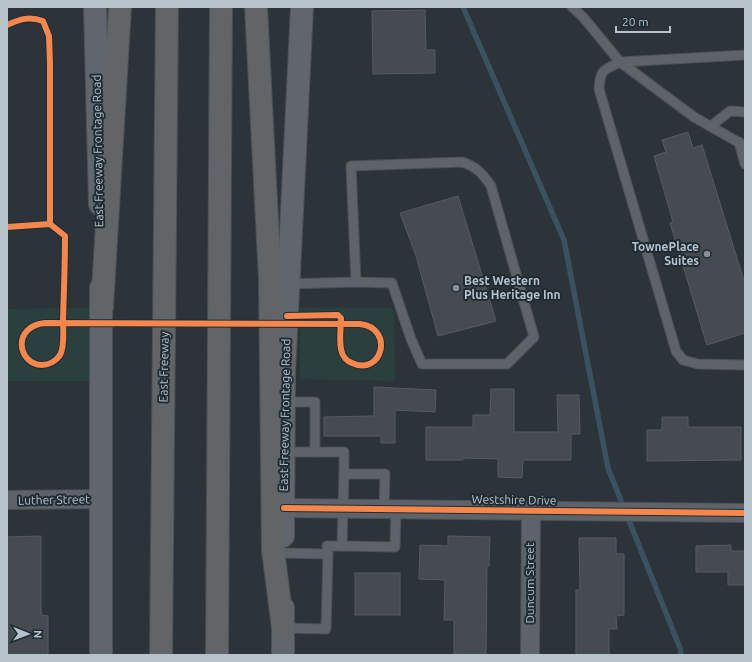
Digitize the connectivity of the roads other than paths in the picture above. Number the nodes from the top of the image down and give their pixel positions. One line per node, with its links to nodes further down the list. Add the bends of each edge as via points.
1 (95, 7): 16 (main road, East Freeway Frontage Road)
2 (120, 7): 16 (highway)
3 (167, 7): 34 (highway, East Freeway)
4 (221, 7): 35 (highway)
5 (256, 7): 32 (highway, via 270,279 273,550)
6 (302, 7): 15 (main road, East Freeway Frontage Road)
7 (572, 7): 9 (lane)
8 (745, 55): 9 (lane)
9 (620, 62): 11 (lane, via 694,117); 17 (lane, via 605,70 599,77 599,89 676,351 683,360 698,364)
10 (745, 112): 11 (lane, via 730,111)
11 (711, 126): 12 (lane)
12 (742, 144): 13 (lane)
13 (745, 164)
14 (356, 282): 14 (lane, via 351,166 462,162 472,165 483,174 491,186 534,337 507,364 422,364 392,282); 15 (lane)
15 (289, 284): 18 (main road, East Freeway Frontage Road)
16 (102, 307): 22 (main road, East Freeway Frontage Road)
17 (745, 365)
18 (284, 402): 19 (main road, East Freeway Frontage Road); 20 (lane, via 315,402)
19 (284, 452): 20 (lane); 24 (main road, East Freeway Frontage Road)
20 (315, 452): 21 (lane, via 344,452)
21 (344, 474): 25 (lane); 26 (lane, via 385,474)
22 (101, 499): 23 (street, Luther Street); 33 (main road, East Freeway Frontage Road)
23 (7, 500)
24 (284, 508): 25 (street, Westshire Drive); 30 (main road, East Freeway Frontage Road)
25 (343, 508): 26 (street, Westshire Drive); 29 (lane)
26 (390, 509): 27 (street, Westshire Drive); 29 (lane, via 395,547)
27 (531, 511): 28 (street, Westshire Drive); 37 (street, Duncum Street)
28 (745, 513)
29 (342, 546): 31 (lane, via 327,546)
30 (283, 553): 31 (lane); 32 (main road, East Freeway Frontage Road)
31 (328, 554): 32 (lane, via 326,629)
32 (283, 628): 36 (main road, East Freeway Frontage Road)
33 (101, 655)
34 (161, 655)
35 (217, 655)
36 (283, 655)
37 (530, 655)

